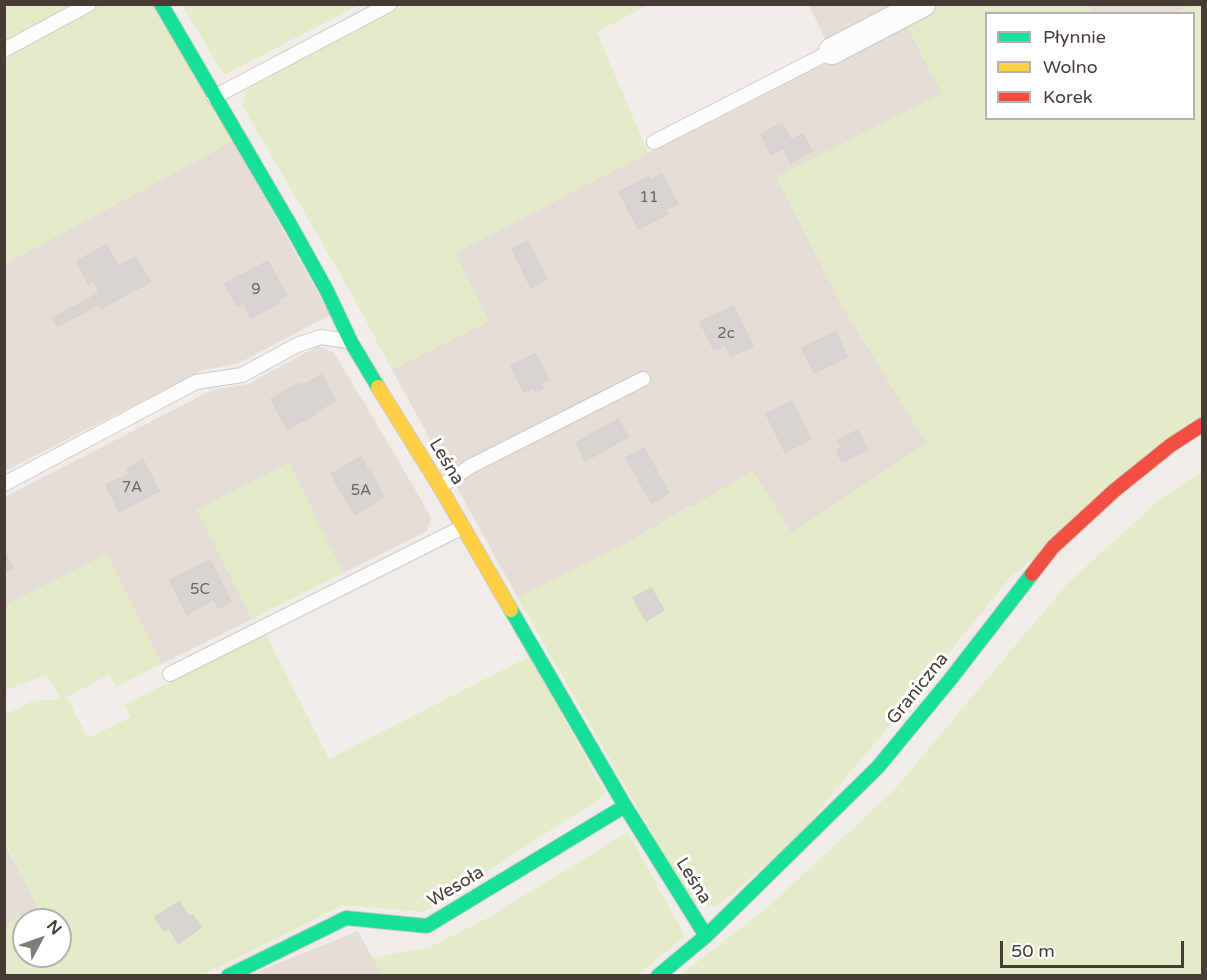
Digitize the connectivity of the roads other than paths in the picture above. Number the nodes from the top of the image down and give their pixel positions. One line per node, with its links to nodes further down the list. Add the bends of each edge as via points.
1 (89, 4): 5 (lane)
2 (161, 4): 7 (street, Leśna)
3 (390, 4): 7 (lane)
4 (922, 4): 6 (street)
5 (4, 50)
6 (832, 51): 8 (lane)
7 (214, 97): 9 (street, Leśna, via 292,228)
8 (654, 142)
9 (351, 342): 12 (lane, via 321,337 297,345 242,375 196,382); 13 (street, Leśna)
10 (644, 379): 13 (lane, via 471,466)
11 (1203, 425): 17 (street, Graniczna, via 1115,490 1053,548 878,766)
12 (4, 484)
13 (440, 486): 14 (street, Leśna)
14 (463, 527): 15 (lane); 16 (street, Leśna)
15 (170, 674)
16 (625, 806): 17 (street, Leśna); 18 (street, Wesoła, via 427,926 345,918)
17 (706, 936): 19 (street, Graniczna)
18 (228, 975)
19 (658, 975)

